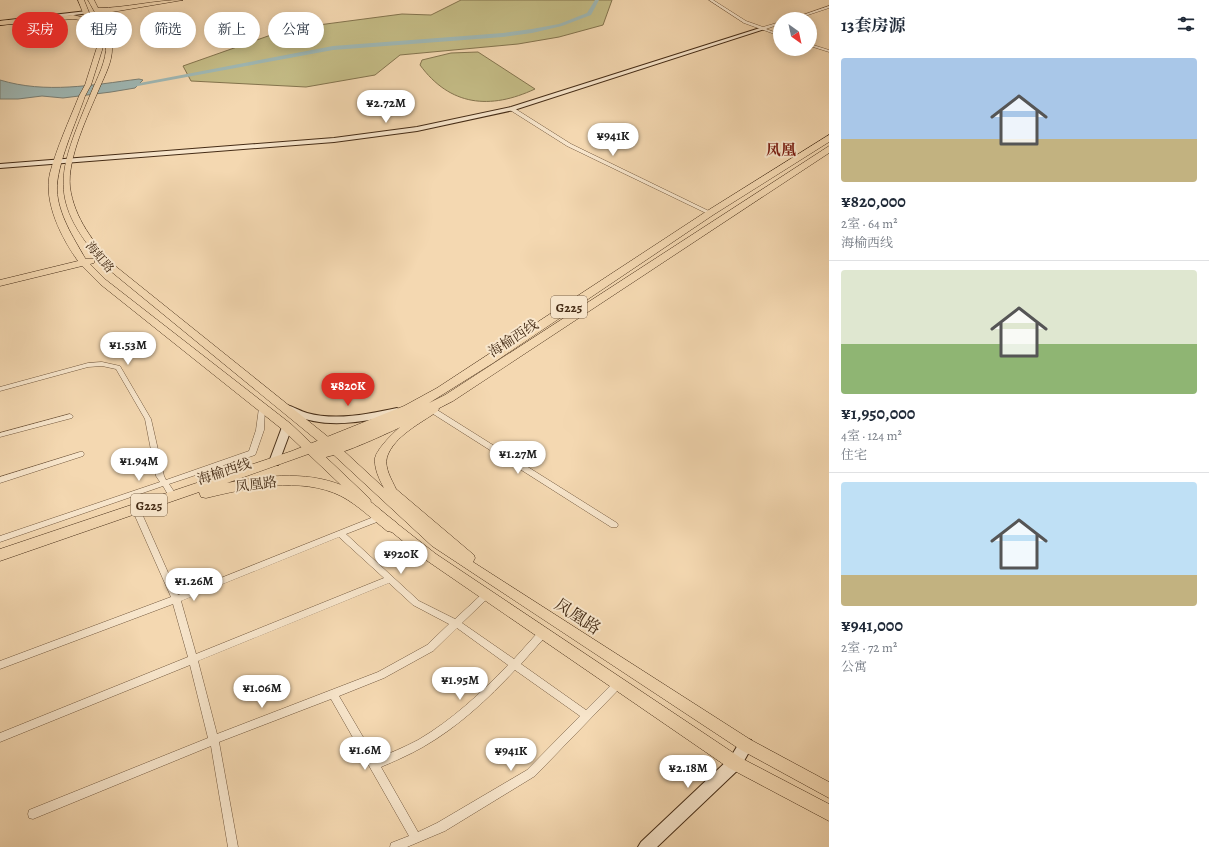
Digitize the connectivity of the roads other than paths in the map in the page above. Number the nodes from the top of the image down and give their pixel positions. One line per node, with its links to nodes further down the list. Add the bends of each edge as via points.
1 (165, 0): 7 (main road)
2 (180, 0): 7 (main road)
3 (711, 0): 17 (street, via 745,22)
4 (91, 1): 7 (main road); 8 (main road, 海虹路)
5 (83, 3): 9 (main road, via 76,10); 10 (main road, 海虹路)
6 (829, 7): 12 (street)
7 (112, 9): 8 (main road); 11 (main road)
8 (95, 10): 10 (main road)
9 (68, 12)
10 (87, 12)
11 (106, 12)
12 (814, 12)
13 (76, 18): 15 (main road)
14 (12, 21): 15 (street)
15 (0, 23)
16 (773, 25): 17 (street)
17 (762, 29): 18 (street); 23 (street)
18 (773, 33)
19 (817, 47): 22 (street)
20 (100, 48): 27 (main road, 海虹路)
21 (109, 48): 26 (main road, 海虹路, via 108,58)
22 (829, 50)
23 (512, 108): 26 (street, via 417,130 334,140); 29 (street, via 569,145)
24 (829, 138): 29 (highway, 海榆西线 / G225)
25 (829, 149): 35 (highway, 海榆西线 / G225)
26 (70, 160): 27 (street); 30 (main road, 海虹路, via 66,186 69,200 80,227)
27 (58, 161): 28 (street); 31 (main road, 海虹路, via 52,179 56,204 66,231)
28 (0, 166)
29 (710, 213): 38 (highway, 海榆西线 / G225, via 489,360)
30 (101, 256): 31 (main road); 37 (main road, 海虹路, via 120,276)
31 (83, 261): 32 (main road); 33 (main road); 36 (main road, 海虹路, via 104,282)
32 (0, 278)
33 (0, 283)
34 (0, 389): 49 (street, via 88,365 118,367 148,419 160,476)
35 (449, 398): 39 (main road); 43 (highway, 海榆西线 / G225, via 411,418)
36 (262, 408): 41 (main road, 海虹路); 49 (street, via 260,430 252,453)
37 (287, 408): 38 (street, via 309,417 330,419); 43 (main road, 海虹路)
38 (409, 409): 43 (highway, 海榆西线 / G225)
39 (432, 410): 53 (street); 60 (main road, via 402,430 387,446 381,458 383,474 392,492)
40 (70, 416): 42 (street)
41 (287, 427): 44 (main road, 海虹路); 47 (street)
42 (0, 435)
43 (332, 446): 44 (highway, 海榆西线 / G225); 60 (main road, 凤凰路, via 436,543)
44 (314, 452): 46 (highway, 海榆西线 / G225); 50 (highway, 海榆西线 / G225); 54 (main road, 凤凰路)
45 (80, 454): 48 (street)
46 (297, 454): 47 (highway, 凤凰路 / G225)
47 (274, 462): 50 (highway, 凤凰路 / G225)
48 (0, 480)
49 (165, 484): 50 (street); 56 (street)
50 (180, 498): 51 (highway, 凤凰路 / G225); 52 (highway, 凤凰路 / G225, via 221,489 286,481 323,485 345,492); 57 (highway, 凤凰路 / G225)
51 (138, 516): 58 (highway, 凤凰路 / G225); 62 (street)
52 (379, 518): 54 (highway, 凤凰路 / G225); 55 (street)
53 (614, 525)
54 (392, 527): 61 (main road, 凤凰路, via 430,557)
55 (340, 533): 59 (street); 62 (street)
56 (0, 539)
57 (0, 555)
58 (0, 564)
59 (390, 579): 63 (street, via 416,603); 65 (street)
60 (508, 592): 73 (main road, 凤凰路)
61 (486, 595): 63 (street); 64 (main road, 凤凰路)
62 (176, 599): 65 (street); 67 (street)
63 (457, 624): 66 (street); 69 (street, via 430,648 381,675)
64 (543, 633): 66 (street); 68 (main road, 凤凰路)
65 (193, 659): 71 (street); 72 (street)
66 (515, 664): 70 (street); 75 (street, via 502,679 427,740)
67 (0, 665)
68 (618, 684): 70 (street); 74 (main road, 凤凰路)
69 (333, 694): 72 (street); 75 (street)
70 (587, 716): 79 (street, via 531,773 441,827)
71 (0, 738)
72 (214, 740): 78 (street); 80 (street)
73 (746, 745): 74 (street); 76 (main road, 凤凰路)
74 (735, 763): 77 (main road, 凤凰路); 82 (street)
75 (374, 765): 79 (street)
76 (829, 790)
77 (829, 813)
78 (33, 814)
79 (416, 838): 81 (street)
80 (233, 847)
81 (395, 847)
82 (646, 847)

